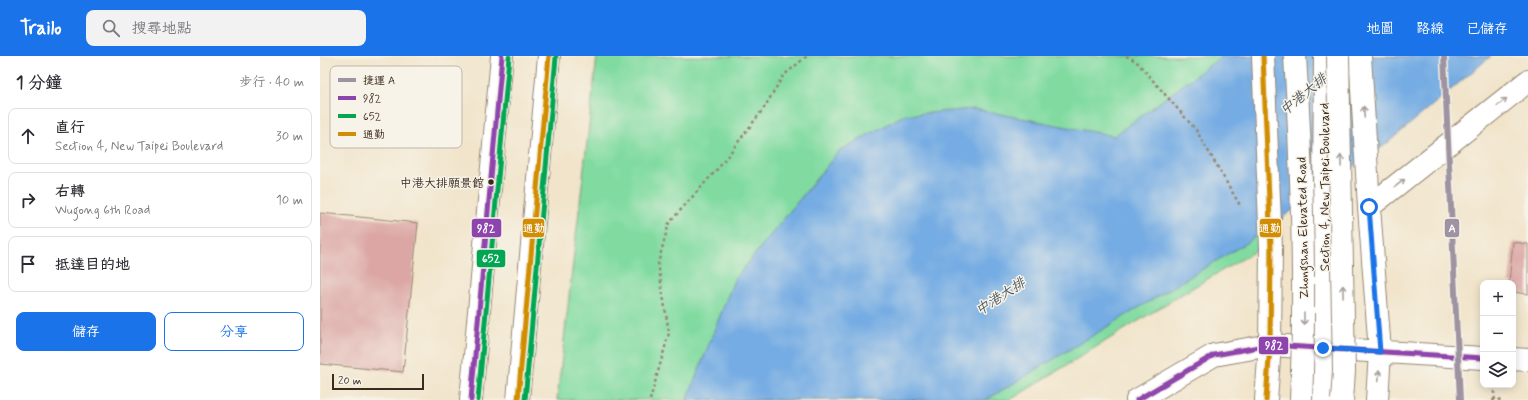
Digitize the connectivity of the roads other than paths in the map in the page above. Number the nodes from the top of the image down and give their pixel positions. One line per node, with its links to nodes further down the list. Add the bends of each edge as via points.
1 (502, 56): 20 (main road)
2 (549, 56): 21 (main road)
3 (1263, 56): 14 (main road, via 1271,248)
4 (1286, 56): 12 (main road, Section 4, New Taipei Boulevard, bridge)
5 (1295, 56): 24 (main road, Zhongshan Elevated Road, one-way to 24, bridge, via 1304,251)
6 (1310, 56): 12 (main road, Section 4, New Taipei Boulevard)
7 (1325, 56): 13 (main road, Section 4, New Taipei Boulevard)
8 (1338, 56): 26 (main road, one-way to 8, bridge, via 1344,371)
9 (1360, 56): 11 (main road, one-way to 9)
10 (1528, 81): 11 (main road, one-way to 10)
11 (1369, 207): 16 (main road)
12 (1319, 219): 13 (main road, Section 4, New Taipei Boulevard)
13 (1323, 293): 15 (main road, Section 4, New Taipei Boulevard)
14 (1270, 345): 15 (main road); 22 (main road, via 1214,355); 23 (main road)
15 (1323, 348): 16 (main road); 25 (main road, Section 4, New Taipei Boulevard)
16 (1380, 352): 17 (main road); 27 (main road, one-way to 16)
17 (1480, 358)
18 (1516, 359): 19 (main road)
19 (1528, 360)
20 (471, 400)
21 (518, 400)
22 (1137, 400)
23 (1266, 400)
24 (1302, 400)
25 (1321, 400)
26 (1342, 400)
27 (1377, 400)

